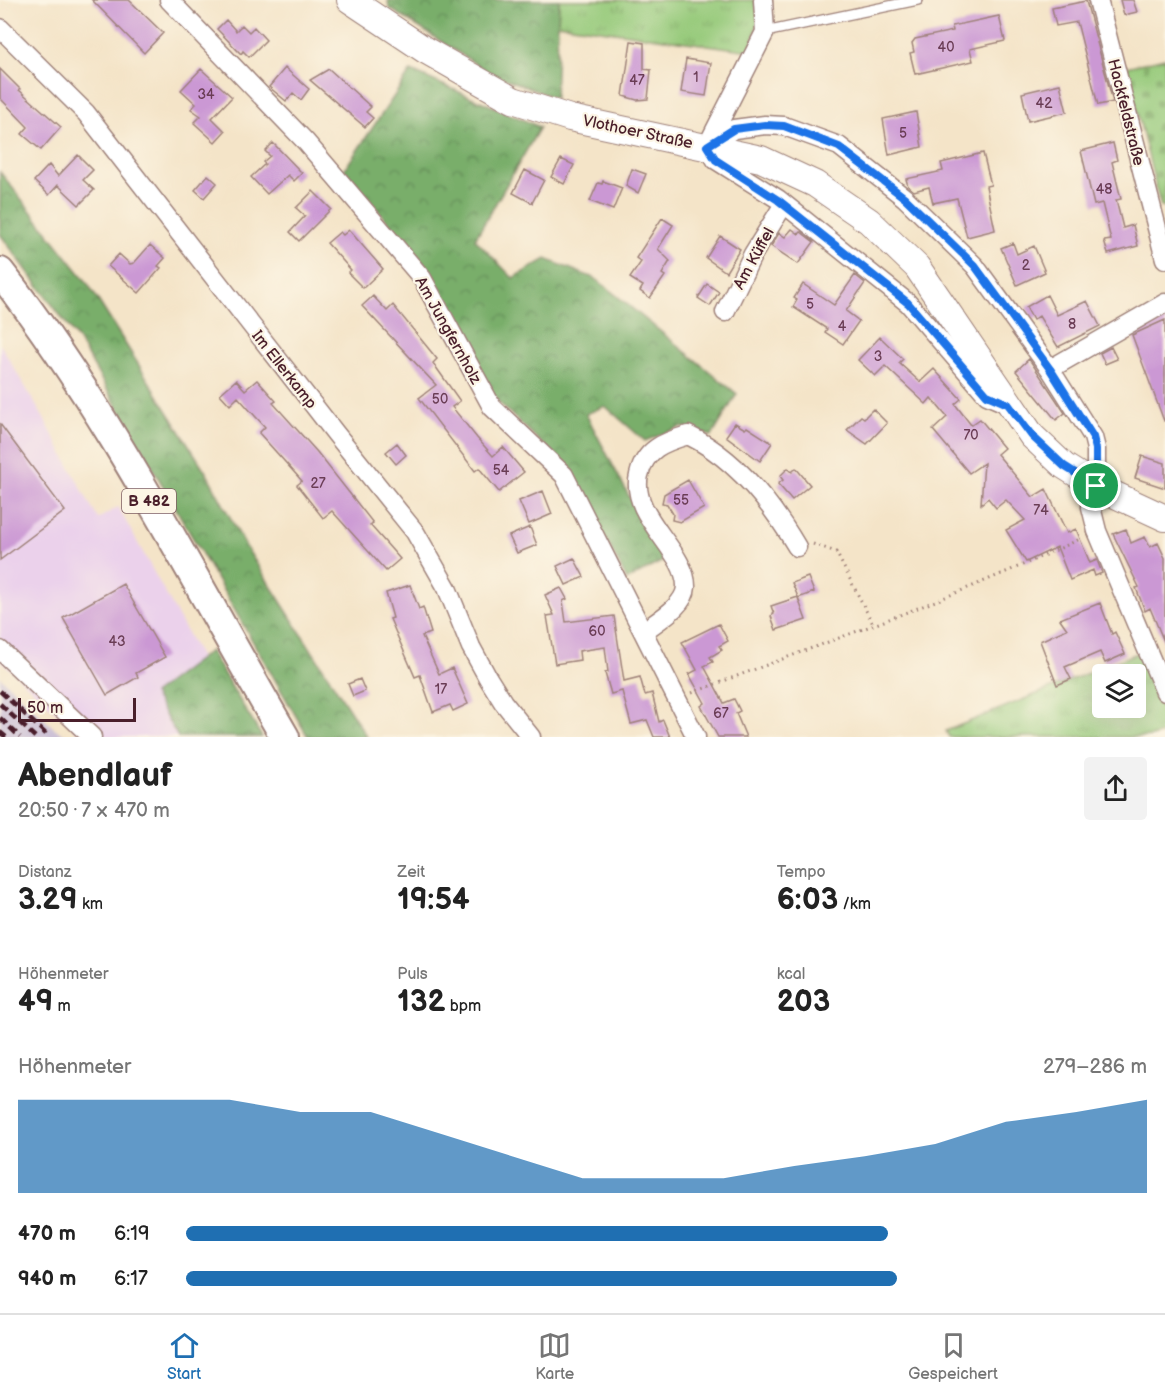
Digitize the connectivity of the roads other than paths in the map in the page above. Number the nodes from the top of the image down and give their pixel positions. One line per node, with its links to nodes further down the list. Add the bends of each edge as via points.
1 (169, 0): 19 (street, Am Jungfernholz, via 306,142 422,278 492,406 564,475)
2 (350, 0): 8 (street, Vlothoer Straße, via 425,50 513,100 570,117)
3 (763, 0): 7 (street)
4 (918, 0): 7 (lane)
5 (1098, 0): 10 (street, Hackfeldstraße)
6 (0, 28): 24 (street, Im Ellerkamp, via 86,113 416,532 447,588 488,678)
7 (765, 32): 8 (street)
8 (707, 146): 9 (street, via 716,160); 14 (street, via 734,129 765,125 784,126 839,147 905,198 975,266); 15 (street, Vlothoer Straße, via 761,159 815,184 869,221 917,267)
9 (784, 204): 13 (street, Am Küffel, via 753,254); 15 (street, via 908,303 987,395)
10 (1165, 260)
11 (0, 272): 23 (main road, B 482, via 74,376)
12 (1165, 303): 14 (street)
13 (725, 312)
14 (1050, 369): 16 (street, via 1093,437)
15 (1008, 404): 16 (street, Vlothoer Straße, via 1032,436 1064,466)
16 (1096, 486): 17 (street, Vlothoer Straße); 21 (street, via 1091,507 1097,531)
17 (1165, 518)
18 (797, 547): 19 (street, via 777,514 751,484 706,444 688,435 663,443 643,460 636,486 642,506 683,572 686,587 681,601)
19 (643, 633): 25 (street, Am Jungfernholz)
20 (0, 650): 22 (street)
21 (1165, 692)
22 (93, 737)
23 (285, 737)
24 (531, 737)
25 (696, 737)

